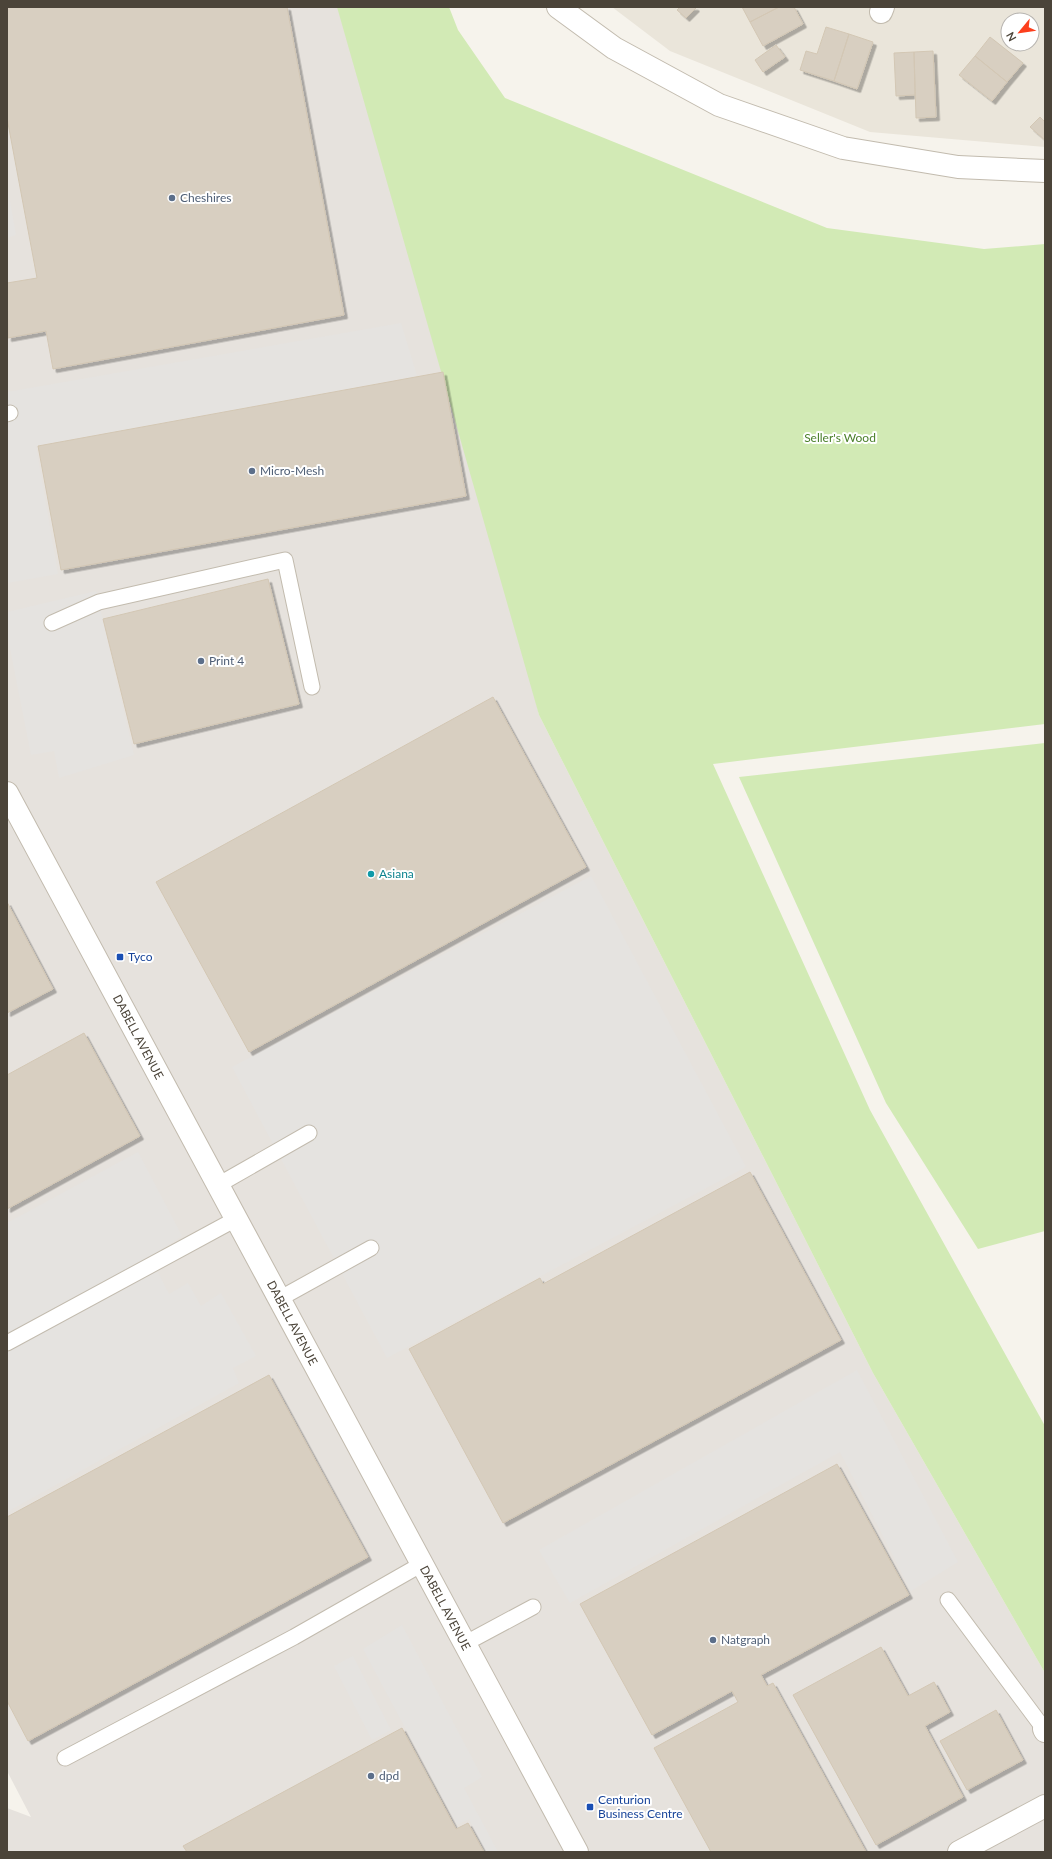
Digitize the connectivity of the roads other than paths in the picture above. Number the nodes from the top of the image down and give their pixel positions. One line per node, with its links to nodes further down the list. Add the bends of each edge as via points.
1 (558, 7): 2 (street, via 614,48 719,104 843,148 958,167)
2 (1045, 170)
3 (52, 623): 4 (lane, via 99,602 285,560)
4 (312, 687)
5 (7, 793): 7 (street, DABELL AVENUE)
6 (309, 1133): 7 (lane)
7 (218, 1185): 8 (street, DABELL AVENUE)
8 (236, 1220): 10 (street, DABELL AVENUE); 11 (lane)
9 (371, 1248): 10 (lane)
10 (279, 1299): 12 (street, DABELL AVENUE)
11 (7, 1342)
12 (422, 1564): 15 (street, DABELL AVENUE); 17 (lane, via 294,1637)
13 (948, 1600): 16 (lane)
14 (533, 1607): 15 (lane)
15 (464, 1644): 19 (street, DABELL AVENUE)
16 (1044, 1730)
17 (65, 1758)
18 (1045, 1806): 20 (street)
19 (576, 1852)
20 (959, 1852)

